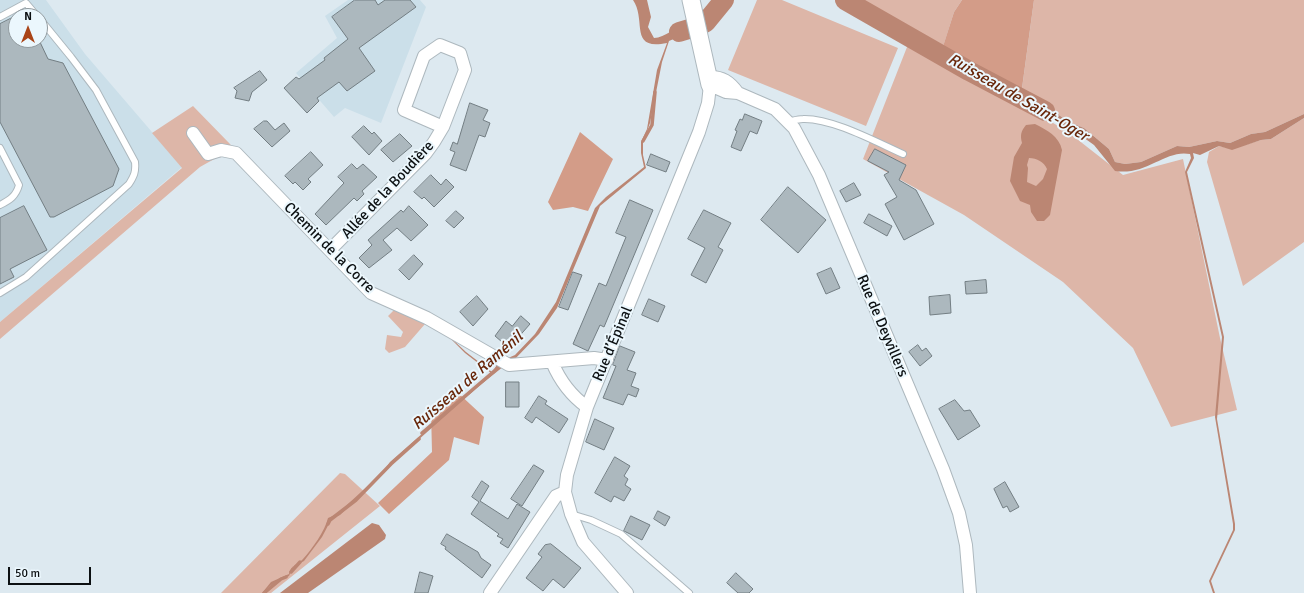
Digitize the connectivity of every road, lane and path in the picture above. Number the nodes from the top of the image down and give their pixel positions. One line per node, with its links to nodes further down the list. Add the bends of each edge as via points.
1 (691, 0): 5 (street)
2 (25, 2): 3 (lane)
3 (0, 16)
4 (48, 30): 13 (lane, via 96,90 136,162 136,169 129,184 26,277)
5 (709, 81): 6 (street, Rue de Deyvillers, via 723,78 738,92 775,109); 14 (street, Rue d’Épinal, via 708,103 699,132)
6 (787, 122): 10 (lane, via 803,119 823,122); 22 (street, Rue de Deyvillers, via 794,128 819,175 960,513)
7 (443, 127): 7 (street, Allée de la Boudière, via 465,70 460,53 440,45 424,56 404,110); 12 (street, Allée de la Boudière, via 426,153)
8 (193, 133): 12 (street, Chemin de la Corre, via 208,154 221,150 236,153)
9 (0, 148): 11 (lane, via 19,185 17,194)
10 (903, 154)
11 (0, 205)
12 (330, 250): 15 (street, Chemin de la Corre, via 371,293 426,318 503,363)
13 (0, 293)
14 (607, 360): 15 (street, Chemin de la Corre, via 594,358); 16 (street, Rue d’Épinal)
15 (552, 362): 16 (street, via 560,381)
16 (587, 407): 17 (street, Rue d’Épinal, via 570,459)
17 (565, 492): 18 (street, Rue d’Épinal); 19 (street, via 556,496)
18 (571, 514): 20 (street, Rue d’Épinal, via 583,542); 21 (lane, via 621,534)
19 (490, 593)
20 (627, 593)
21 (689, 593)
22 (970, 593)

